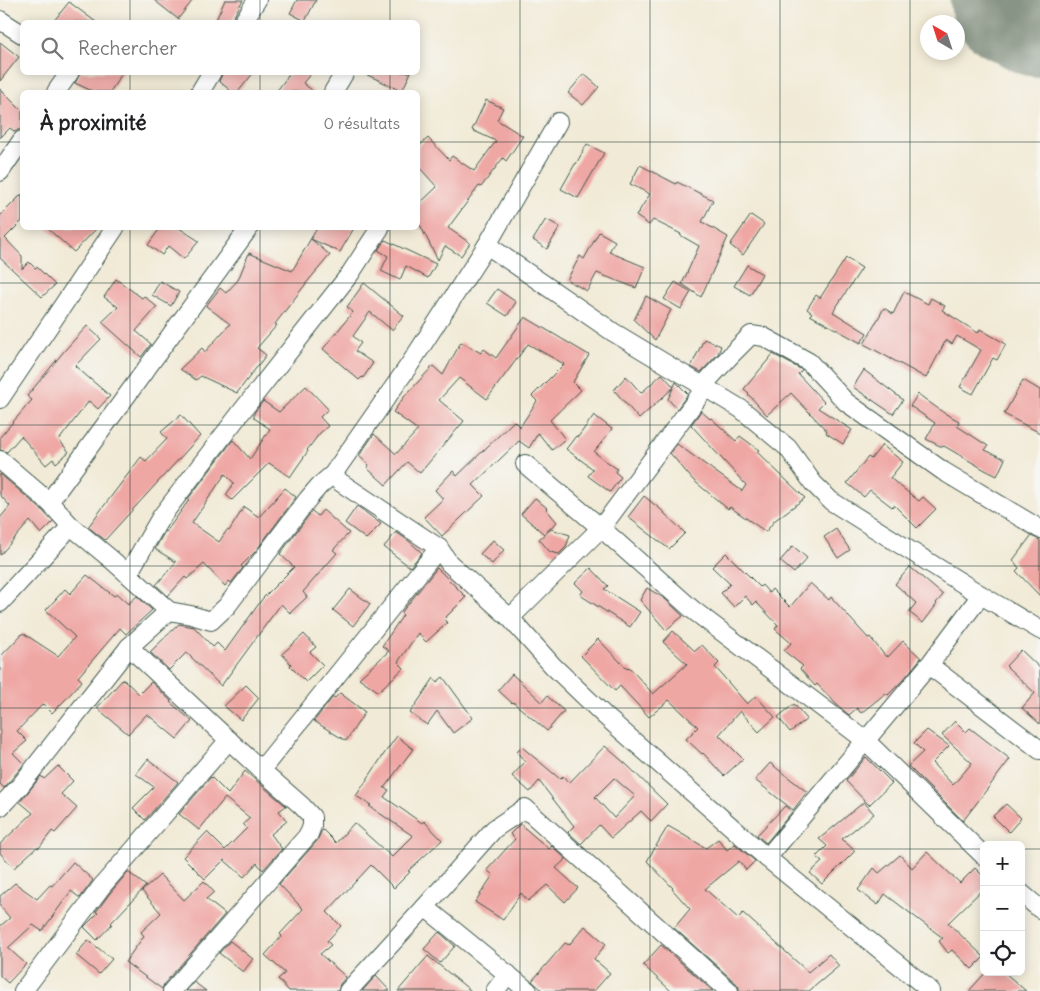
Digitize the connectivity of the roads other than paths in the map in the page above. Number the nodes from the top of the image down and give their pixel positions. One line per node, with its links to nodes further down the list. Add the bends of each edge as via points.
1 (257, 0): 3 (street)
2 (0, 20): 4 (street)
3 (244, 20)
4 (20, 33)
5 (68, 75): 8 (street)
6 (210, 75): 9 (street)
7 (343, 75): 10 (street)
8 (57, 90)
9 (201, 90)
10 (333, 90)
11 (558, 122): 17 (street)
12 (20, 143): 13 (street)
13 (0, 172)
14 (114, 230): 19 (street)
15 (248, 230): 23 (street)
16 (379, 230): 28 (street, via 350,274 161,517)
17 (486, 245): 18 (street, via 613,332); 22 (street, via 410,364)
18 (706, 388): 25 (street); 26 (street, via 706,382 751,335 764,337 809,362 846,402 943,472); 29 (street, via 741,408 788,448 813,483 831,500)
19 (0, 399)
20 (0, 460): 23 (street)
21 (525, 464): 25 (street)
22 (332, 474): 27 (street); 31 (street, via 308,499 227,606 211,621)
23 (49, 502): 24 (street)
24 (71, 526): 28 (street); 30 (street)
25 (601, 528): 32 (street); 37 (street, via 693,610)
26 (1040, 529)
27 (439, 548): 32 (street, via 449,563); 39 (street)
28 (128, 574): 31 (street)
29 (981, 595): 33 (street); 35 (street)
30 (0, 603)
31 (169, 611): 34 (street)
32 (510, 618): 42 (street, via 553,666 605,716)
33 (1040, 630)
34 (129, 647): 36 (street); 40 (street, via 20,786)
35 (928, 665): 37 (street); 38 (street)
36 (229, 740): 39 (street); 47 (street, via 102,886)
37 (865, 740): 41 (street); 42 (street)
38 (1040, 750)
39 (261, 770): 48 (street, via 312,817 309,834)
40 (0, 806)
41 (980, 852)
42 (767, 858): 53 (street)
43 (1025, 896): 45 (street)
44 (425, 907): 46 (street); 49 (street); 52 (street, via 494,829 525,808)
45 (1040, 909)
46 (508, 974): 50 (street); 51 (street)
47 (23, 991)
48 (172, 991)
49 (348, 991)
50 (495, 991)
51 (528, 991)
52 (729, 991)
53 (931, 991)

